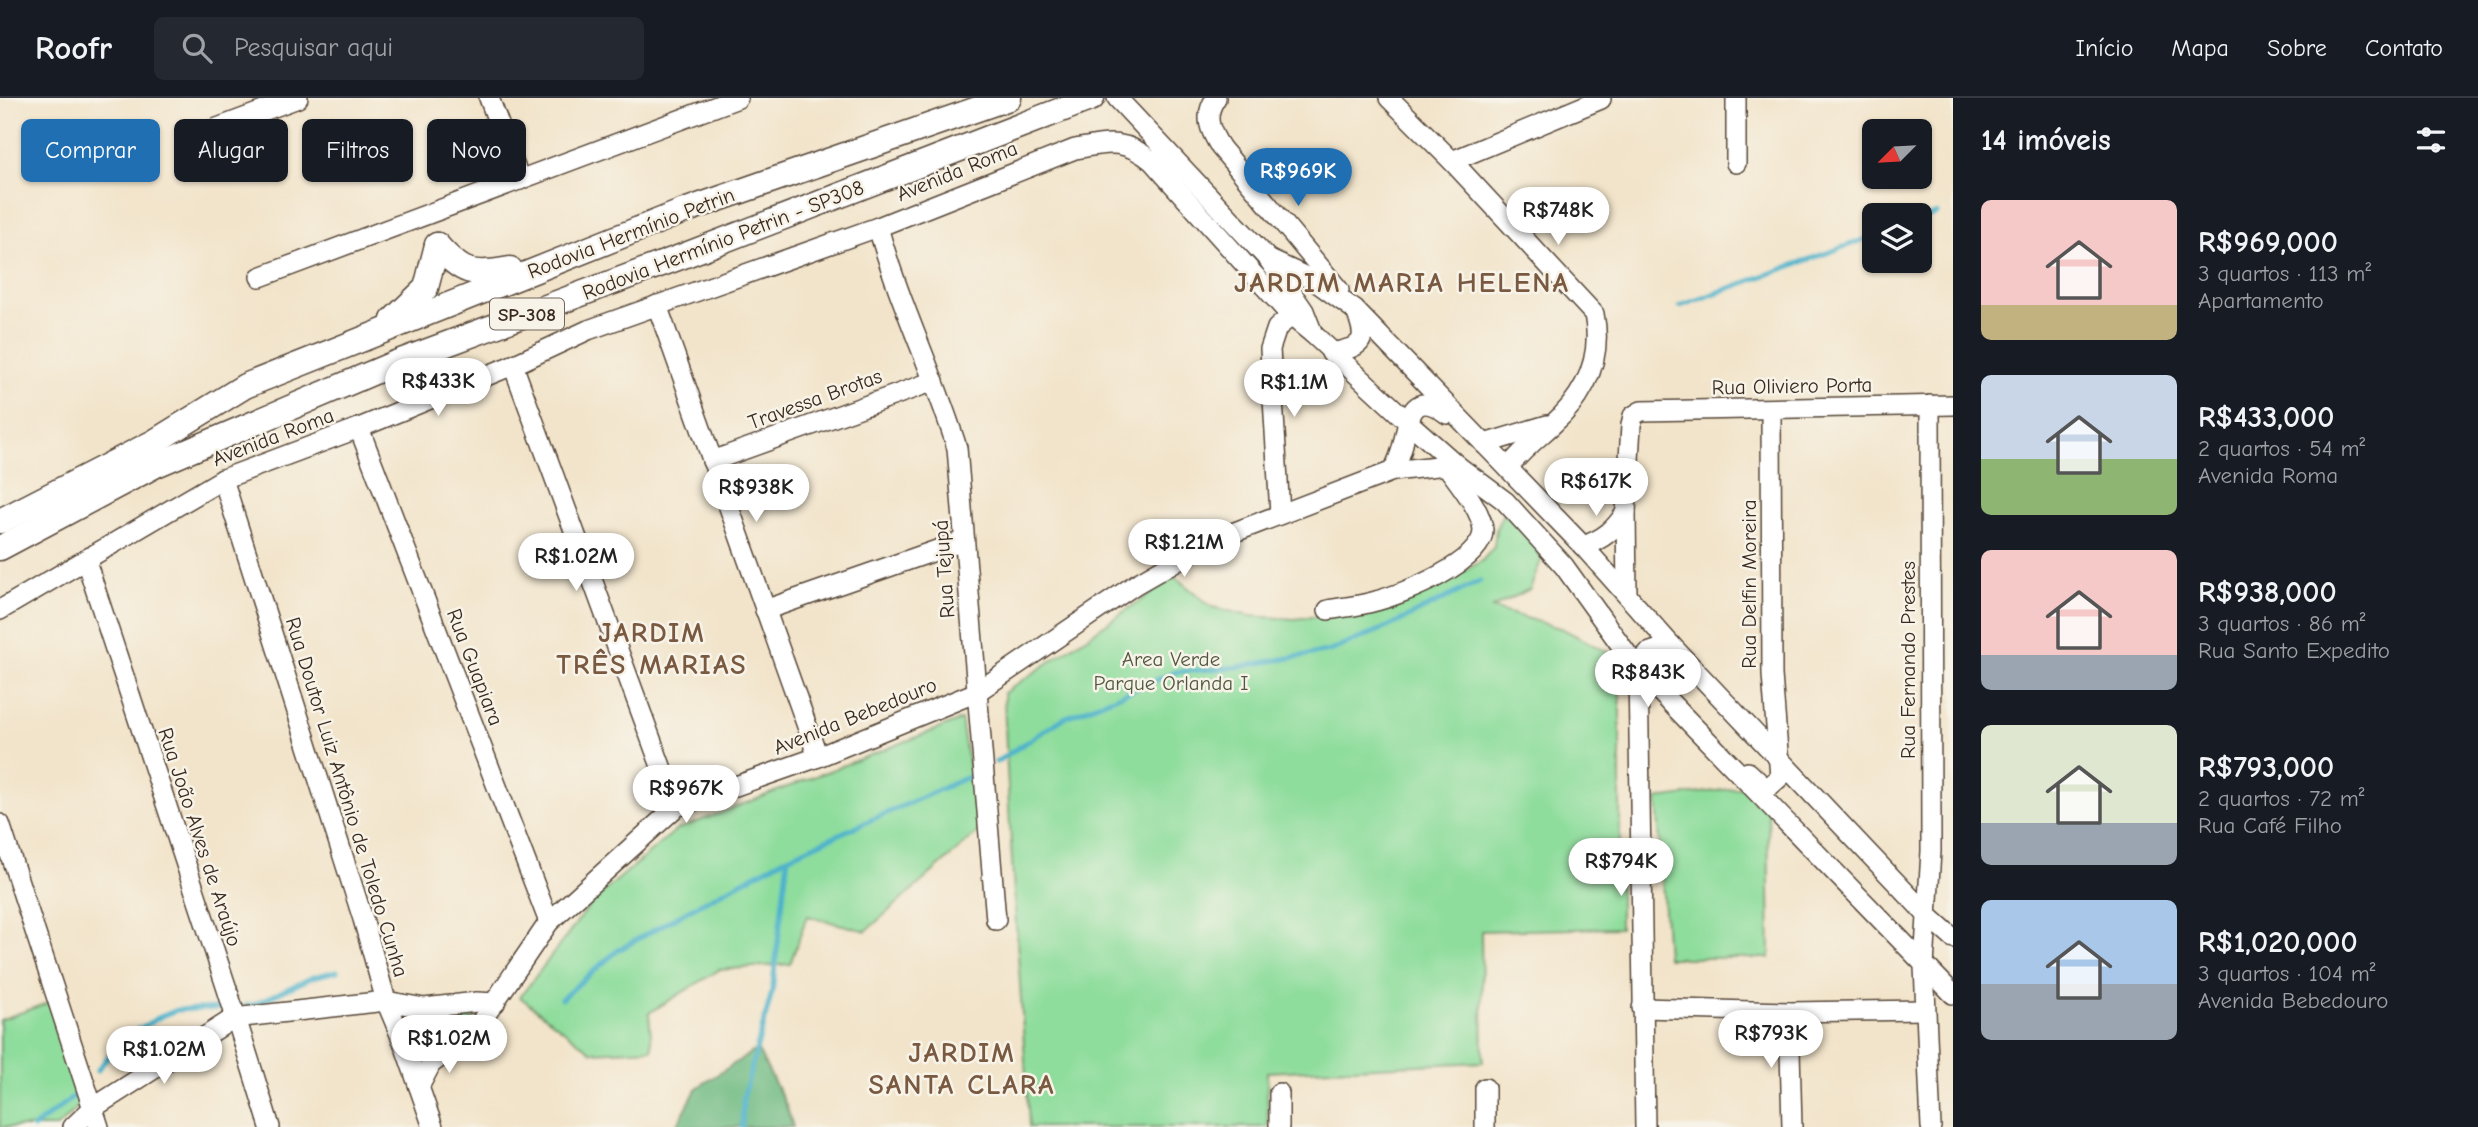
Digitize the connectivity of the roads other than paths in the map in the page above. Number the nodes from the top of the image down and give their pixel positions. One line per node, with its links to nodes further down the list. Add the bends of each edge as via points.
1 (298, 98): 11 (street)
2 (489, 98): 12 (street)
3 (738, 98): 15 (street)
4 (1009, 98): 20 (main road, Rodovia Hermínio Petrin / SP-308)
5 (1092, 98): 49 (main road, Rodovia Hermínio Petrin - SP308 / SP-308, via 393,364 156,465)
6 (1117, 98): 21 (street)
7 (1216, 98): 24 (street, via 1209,121 1221,148)
8 (1389, 98): 13 (street)
9 (1736, 98): 14 (street)
10 (1601, 99): 13 (street)
11 (242, 119)
12 (497, 119)
13 (1452, 161): 35 (street, via 1594,314 1598,344 1589,375 1581,393)
14 (1736, 163)
15 (526, 178)
16 (515, 182): 17 (street)
17 (428, 215): 19 (street); 22 (street)
18 (878, 227): 23 (street, Avenida Roma); 25 (street, Avenida Roma, via 1075,149 1122,144 1152,161); 30 (street, Rua Tejupá, via 888,266)
19 (436, 245): 20 (main road, via 453,263 479,274); 26 (main road, via 426,288)
20 (569, 256): 26 (main road, Rodovia Hermínio Petrin / SP-308)
21 (1269, 260): 24 (street, via 1315,281); 27 (street, via 1304,311)
22 (260, 277)
23 (657, 304): 29 (street, Avenida Roma); 39 (street)
24 (1355, 310): 28 (street, via 1362,327 1361,342); 36 (street)
25 (1291, 316): 27 (street); 45 (street, via 1277,328 1270,349)
26 (382, 330): 46 (main road, Rodovia Hermínio Petrin / SP-308, via 244,386 154,442)
27 (1313, 334): 28 (street)
28 (1331, 353): 34 (street)
29 (513, 365): 37 (street, Avenida Roma); 61 (street)
30 (934, 381): 39 (street, Travessa Brotas); 47 (street, Rua Tejupá, via 957,448)
31 (1930, 405): 32 (street, Rua Oliviero Porta); 33 (street, Rua Oliviero Porta); 63 (street, Rua Fernando Prestes, via 1931,851)
32 (1953, 405)
33 (1771, 409): 44 (street, Rua Oliviero Porta, via 1642,411 1633,416); 60 (street, Rua Delfin Moreira, via 1772,675)
34 (1407, 421): 36 (street, via 1415,409 1427,404); 40 (street); 42 (street)
35 (1555, 423): 38 (street); 41 (street, via 1521,450)
36 (1465, 425): 38 (street)
37 (359, 428): 43 (street, Avenida Roma); 65 (street, Rua Guapiara)
38 (1484, 444): 41 (street)
39 (712, 461): 53 (street)
40 (1452, 465): 42 (street); 54 (street, via 1483,528 1482,539 1470,556 1415,587); 56 (street, via 1505,501 1564,566)
41 (1508, 468): 48 (street)
42 (1393, 471): 45 (street)
43 (223, 479): 50 (street, Avenida Roma); 69 (street, Rua Doutor Luiz Antônio de Toledo Cunha)
44 (1626, 512): 48 (street, via 1608,535); 51 (street)
45 (1280, 514): 57 (street, via 1209,542 1136,584)
46 (0, 521)
47 (963, 541): 53 (street); 57 (street, Rua Tejupá)
48 (1583, 546): 51 (street)
49 (0, 548)
50 (86, 561): 52 (street, Avenida Roma); 74 (street, Rua João Alves de Araújo)
51 (1627, 595): 55 (street)
52 (0, 610)
53 (765, 610): 59 (street)
54 (1328, 610)
55 (1671, 645): 56 (street, via 1648,653); 60 (street)
56 (1639, 669): 58 (street); 71 (street)
57 (978, 692): 59 (street, Avenida Bebedouro); 64 (street, Rua Tejupá)
58 (1690, 725): 60 (street, via 1714,740 1762,785 1770,786 1780,776); 67 (street)
59 (818, 757): 61 (street, Avenida Bebedouro)
60 (1779, 759): 63 (street)
61 (676, 807): 65 (street, Avenida Bebedouro)
62 (0, 824): 80 (street)
63 (1927, 915): 66 (street); 67 (street, Rua Fernando Prestes)
64 (996, 920)
65 (549, 922): 70 (street, Avenida Bebedouro)
66 (1953, 938)
67 (1924, 966): 68 (street); 72 (street, Rua Fernando Prestes)
68 (1953, 994)
69 (386, 1001): 70 (street, via 424,1007); 74 (street); 75 (street, Rua Doutor Luiz Antônio de Toledo Cunha)
70 (495, 1003): 76 (street, Avenida Bebedouro)
71 (1642, 1008): 73 (street); 87 (street)
72 (1925, 1010): 73 (street); 89 (street, Rua Fernando Prestes)
73 (1790, 1012): 88 (street)
74 (234, 1018): 80 (street); 83 (street, Rua João Alves de Araújo)
75 (404, 1044): 76 (street); 77 (street, Rua Doutor Luiz Antônio de Toledo Cunha)
76 (459, 1044): 77 (street, Avenida Bebedouro, via 431,1064)
77 (419, 1087): 84 (street, Rua Doutor Luiz Antônio de Toledo Cunha)
78 (1485, 1088): 86 (street)
79 (1279, 1093): 85 (street)
80 (93, 1108): 81 (street); 82 (street)
81 (73, 1127)
82 (99, 1127)
83 (270, 1127)
84 (433, 1127)
85 (1279, 1127)
86 (1486, 1127)
87 (1645, 1127)
88 (1793, 1127)
89 (1931, 1127)

